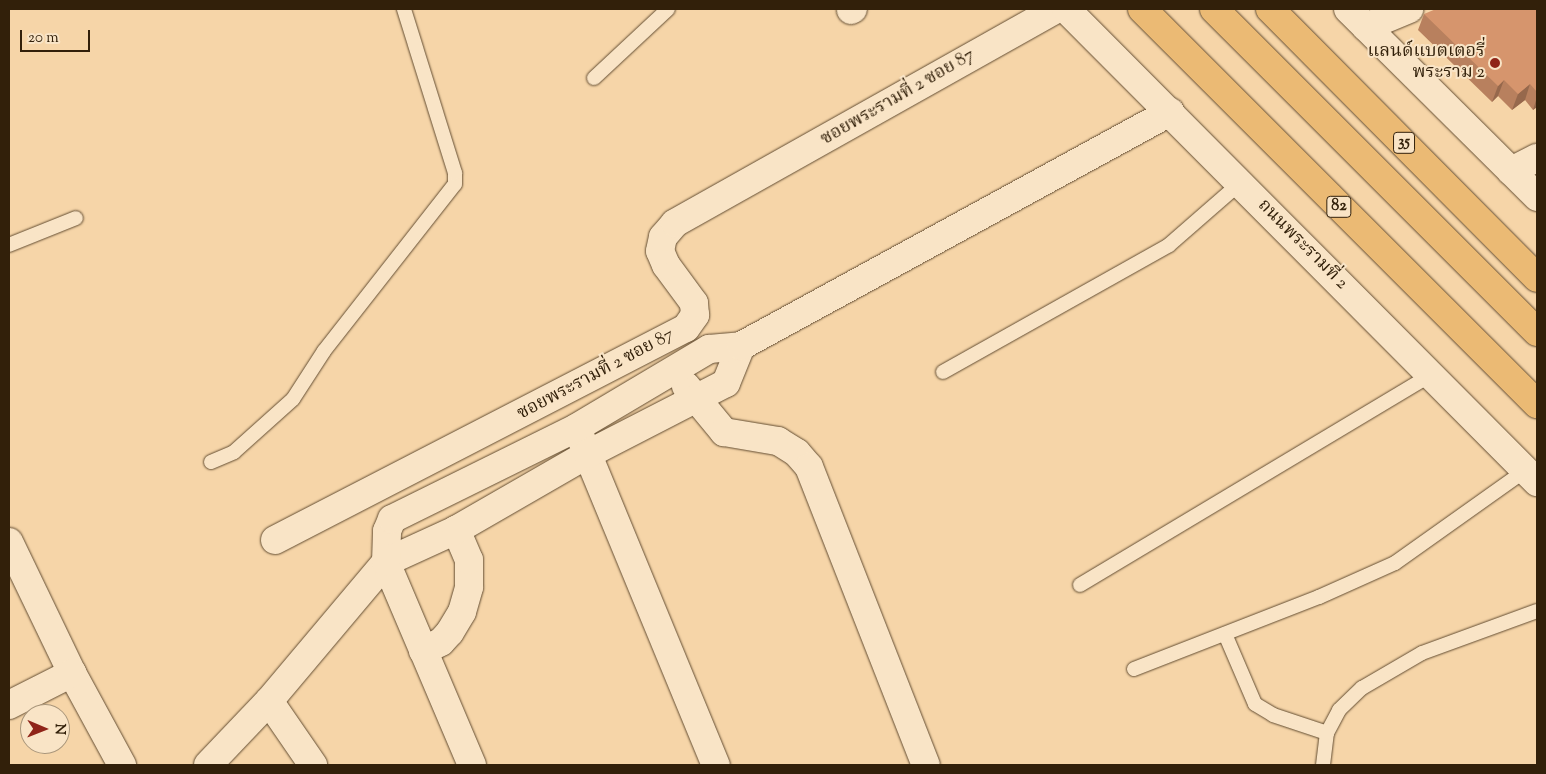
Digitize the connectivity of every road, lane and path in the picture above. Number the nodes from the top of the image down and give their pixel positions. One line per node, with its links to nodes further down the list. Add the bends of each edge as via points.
1 (404, 9): 30 (lane, via 455,173 455,184 324,351 293,399 234,452)
2 (668, 9): 11 (lane)
3 (1056, 9): 33 (street, ซอยพระรามที่ 2 ซอย 87, via 675,223 663,237 660,251 666,265 694,303 695,315 686,328)
4 (1066, 9): 12 (street, ถนนพระรามที่ 2)
5 (1142, 9): 27 (highway, 82)
6 (1154, 9): 25 (highway)
7 (1214, 9): 20 (highway)
8 (1270, 9): 19 (highway, 35)
9 (1410, 9): 10 (street)
10 (1357, 18): 14 (street)
11 (594, 78)
12 (1170, 112): 15 (street, ถนนพระรามที่ 2); 21 (street)
13 (1537, 158): 14 (street)
14 (1511, 171): 16 (street)
15 (1240, 183): 23 (lane, via 1169,245); 24 (street, ถนนพระรามที่ 2)
16 (1537, 196)
17 (76, 218): 18 (lane)
18 (9, 245)
19 (1537, 278)
20 (1537, 332)
21 (741, 346): 22 (street, via 709,349); 26 (street, via 726,383)
22 (677, 370): 26 (street); 28 (street)
23 (943, 372)
24 (1431, 375): 31 (street, ถนนพระรามที่ 2); 36 (lane)
25 (1537, 392)
26 (695, 400): 29 (street); 50 (street, via 724,432 778,441 797,453 809,467)
27 (1537, 404)
28 (576, 428): 29 (street); 35 (street, via 392,519 387,531)
29 (588, 454): 32 (street); 49 (street)
30 (211, 462)
31 (1532, 476): 38 (lane, via 1395,563)
32 (456, 530): 35 (street); 39 (street, via 469,560 469,587 462,612 450,632 441,642)
33 (275, 540)
34 (9, 542): 41 (street)
35 (386, 562): 39 (street); 42 (street)
36 (1080, 585)
37 (1537, 611): 44 (lane, via 1422,653 1362,688 1339,710)
38 (1225, 634): 40 (lane); 44 (lane, via 1255,704 1273,715)
39 (423, 650): 48 (street)
40 (1134, 669)
41 (72, 673): 43 (street); 45 (street)
42 (269, 701): 46 (street); 47 (street)
43 (9, 705)
44 (1327, 733): 51 (lane)
45 (122, 765)
46 (208, 765)
47 (313, 765)
48 (472, 765)
49 (716, 765)
50 (926, 765)
51 (1323, 765)

